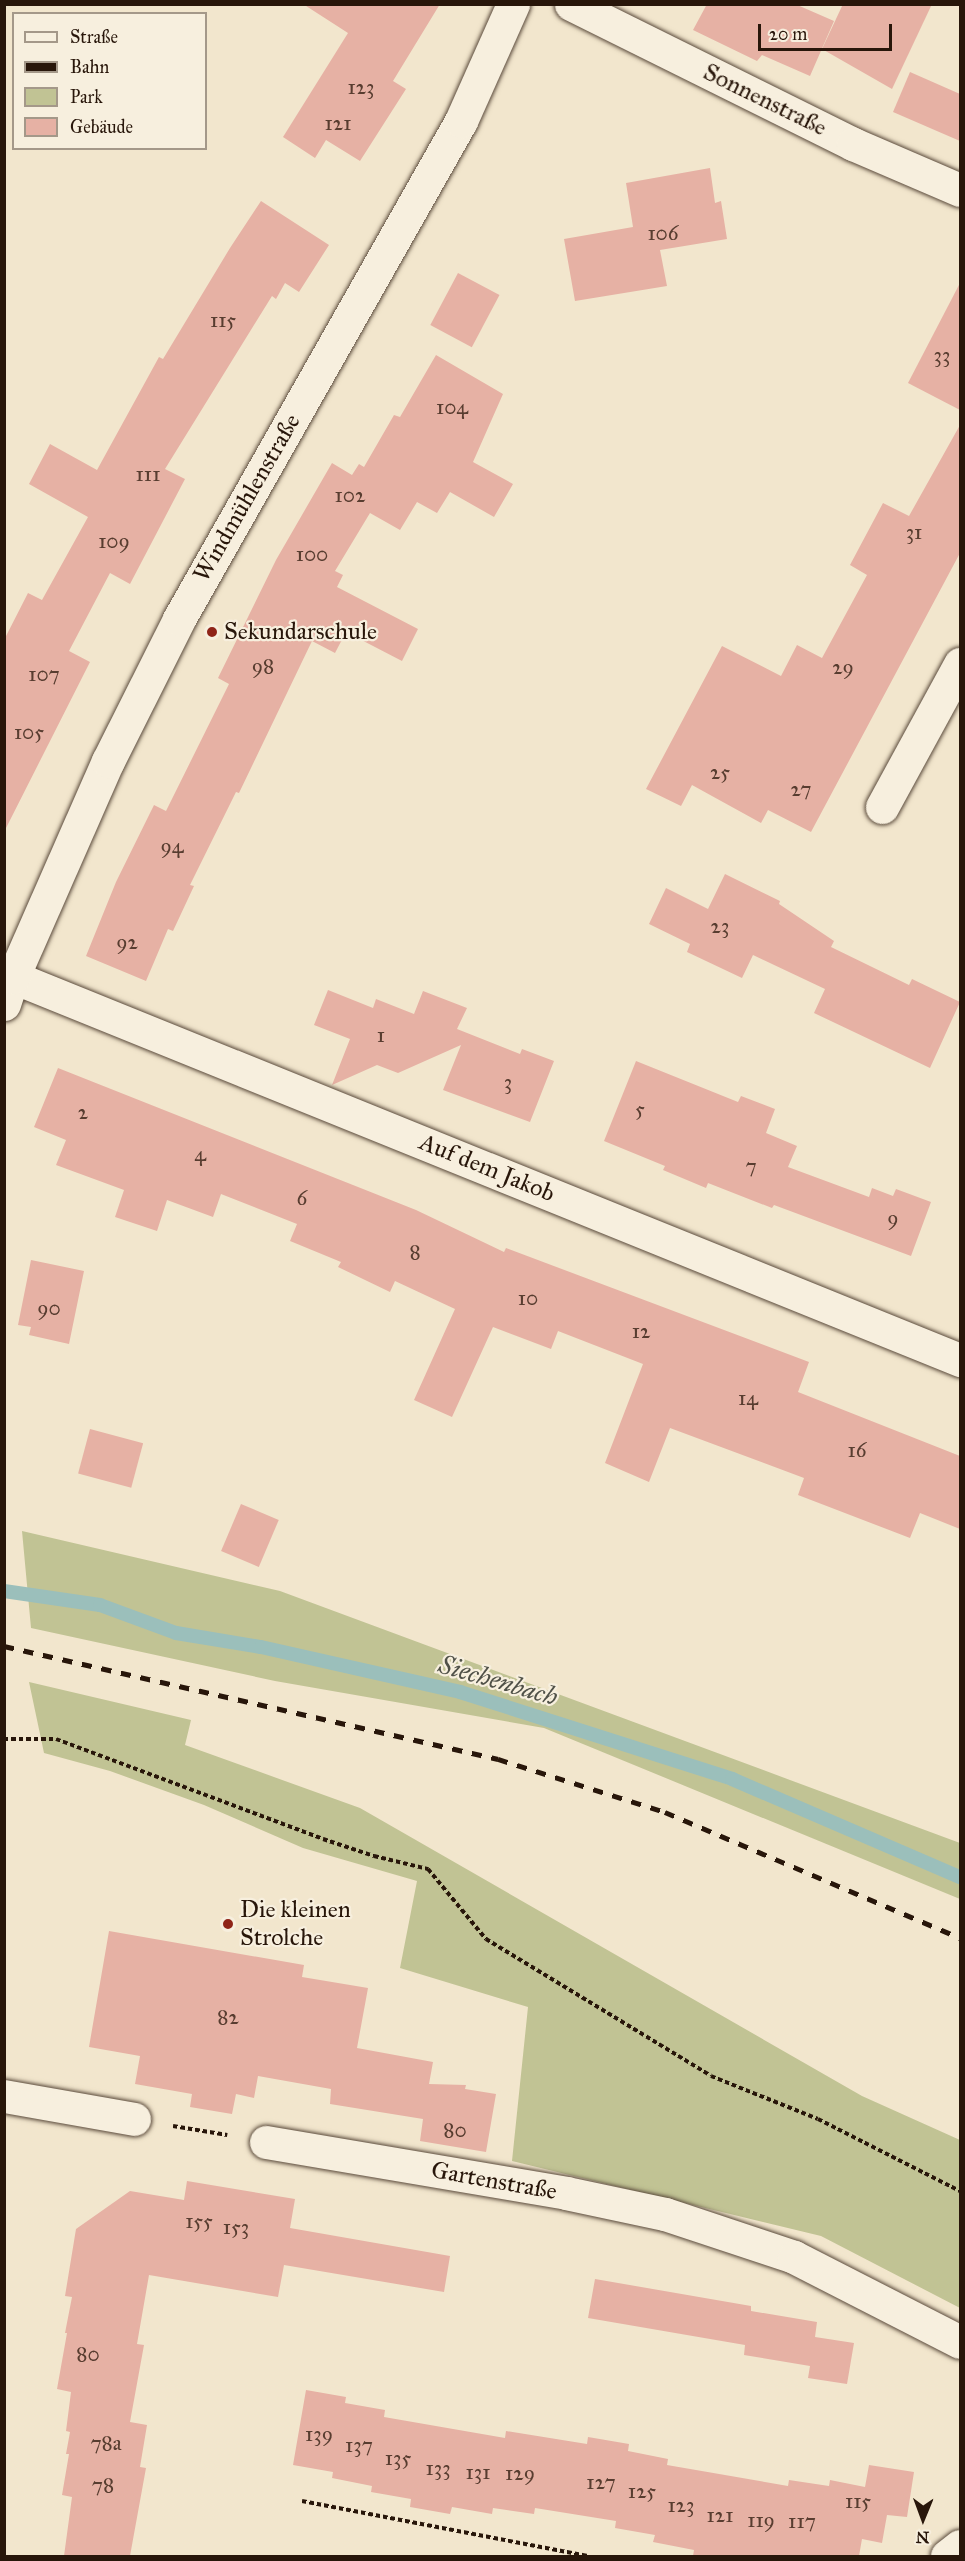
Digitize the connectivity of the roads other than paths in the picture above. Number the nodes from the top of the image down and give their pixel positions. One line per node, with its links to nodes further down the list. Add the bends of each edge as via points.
1 (513, 4): 6 (street, Windmühlenstraße, via 461,121 178,619 108,761)
2 (571, 4): 3 (street, Sonnenstraße, via 852,144)
3 (960, 190)
4 (960, 664): 5 (street)
5 (882, 807)
6 (9, 990): 7 (street, Auf dem Jakob)
7 (960, 1360)
8 (4, 2096): 9 (street)
9 (134, 2119)
10 (266, 2142): 11 (street, Gartenstraße, via 566,2193 665,2214 794,2258)
11 (960, 2342)
12 (960, 2546): 13 (street)
13 (947, 2556)

